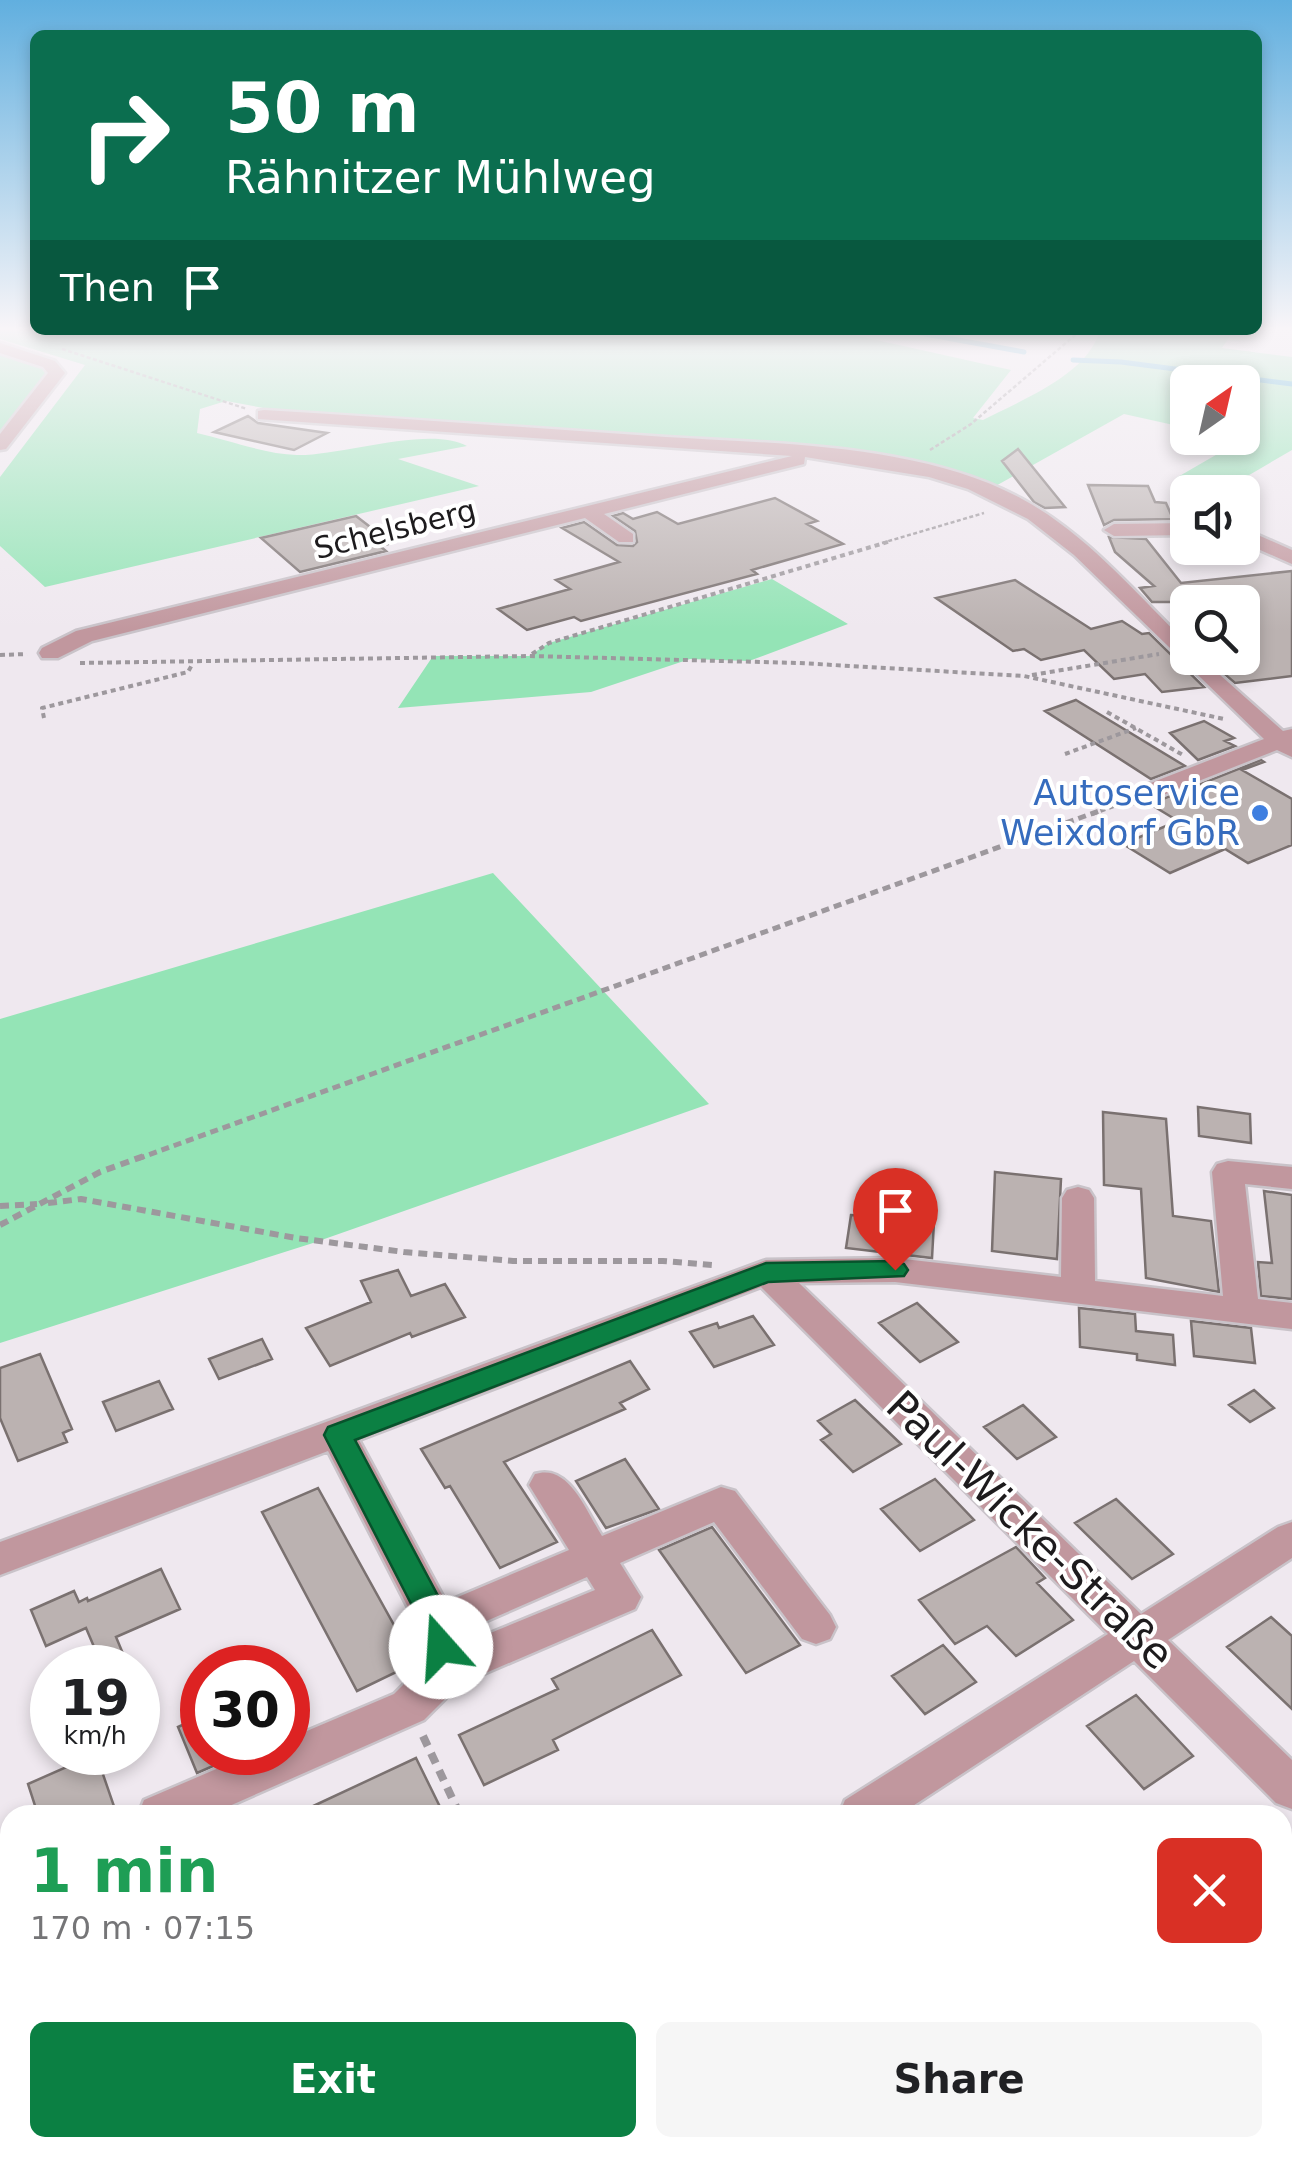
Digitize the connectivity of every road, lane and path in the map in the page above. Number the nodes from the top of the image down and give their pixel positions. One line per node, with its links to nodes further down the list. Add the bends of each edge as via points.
1 (485, 431): 4 (street, via 456,440)
2 (510, 431): 5 (street)
3 (961, 431): 6 (path)
4 (355, 440)
5 (815, 456): 7 (street, via 921,469); 8 (street, Schelsberg)
6 (918, 458)
7 (1015, 502): 16 (street, via 1090,560); 18 (path, via 550,643)
8 (589, 512): 13 (street); 17 (street, Schelsberg, via 84,636)
9 (1170, 529): 10 (street)
10 (1114, 530)
11 (1260, 536): 12 (street)
12 (1292, 536)
13 (626, 538)
14 (1260, 542): 15 (street)
15 (1292, 558)
16 (1170, 638)
17 (50, 653): 20 (path, via 65,662)
18 (530, 656): 20 (path); 22 (path)
19 (1170, 656): 22 (path)
20 (193, 663): 24 (path, via 188,672 42,708)
21 (1210, 675): 26 (street)
22 (1024, 676): 26 (path)
23 (1107, 712): 25 (path)
24 (44, 718)
25 (1136, 728): 27 (path); 28 (path)
26 (1282, 739): 28 (street)
27 (1066, 754)
28 (1208, 769): 29 (street)
29 (1134, 798): 32 (path, via 100,1172)
30 (1292, 1178): 37 (street, via 1228,1172)
31 (1078, 1198): 36 (street)
32 (40, 1204): 33 (path); 34 (path); 35 (path, via 81,1199 313,1243 413,1253 702,1263)
33 (0, 1206)
34 (0, 1226)
35 (766, 1272): 36 (street, via 895,1270); 39 (street); 46 (street, Paul-Wicke-Straße)
36 (1078, 1291): 37 (street)
37 (1242, 1312): 38 (street)
38 (1292, 1316)
39 (338, 1435): 43 (street); 44 (street)
40 (548, 1485): 42 (street)
41 (1292, 1538): 46 (street)
42 (597, 1558): 44 (street); 45 (street, via 720,1502); 47 (street, via 621,1597)
43 (0, 1559)
44 (437, 1624): 47 (street)
45 (816, 1627)
46 (1140, 1636): 49 (street, Paul-Wicke-Straße); 52 (street)
47 (445, 1670): 48 (street)
48 (408, 1707): 50 (street); 51 (path)
49 (1292, 1789)
50 (183, 1805)
51 (455, 1805)
52 (877, 1805)

